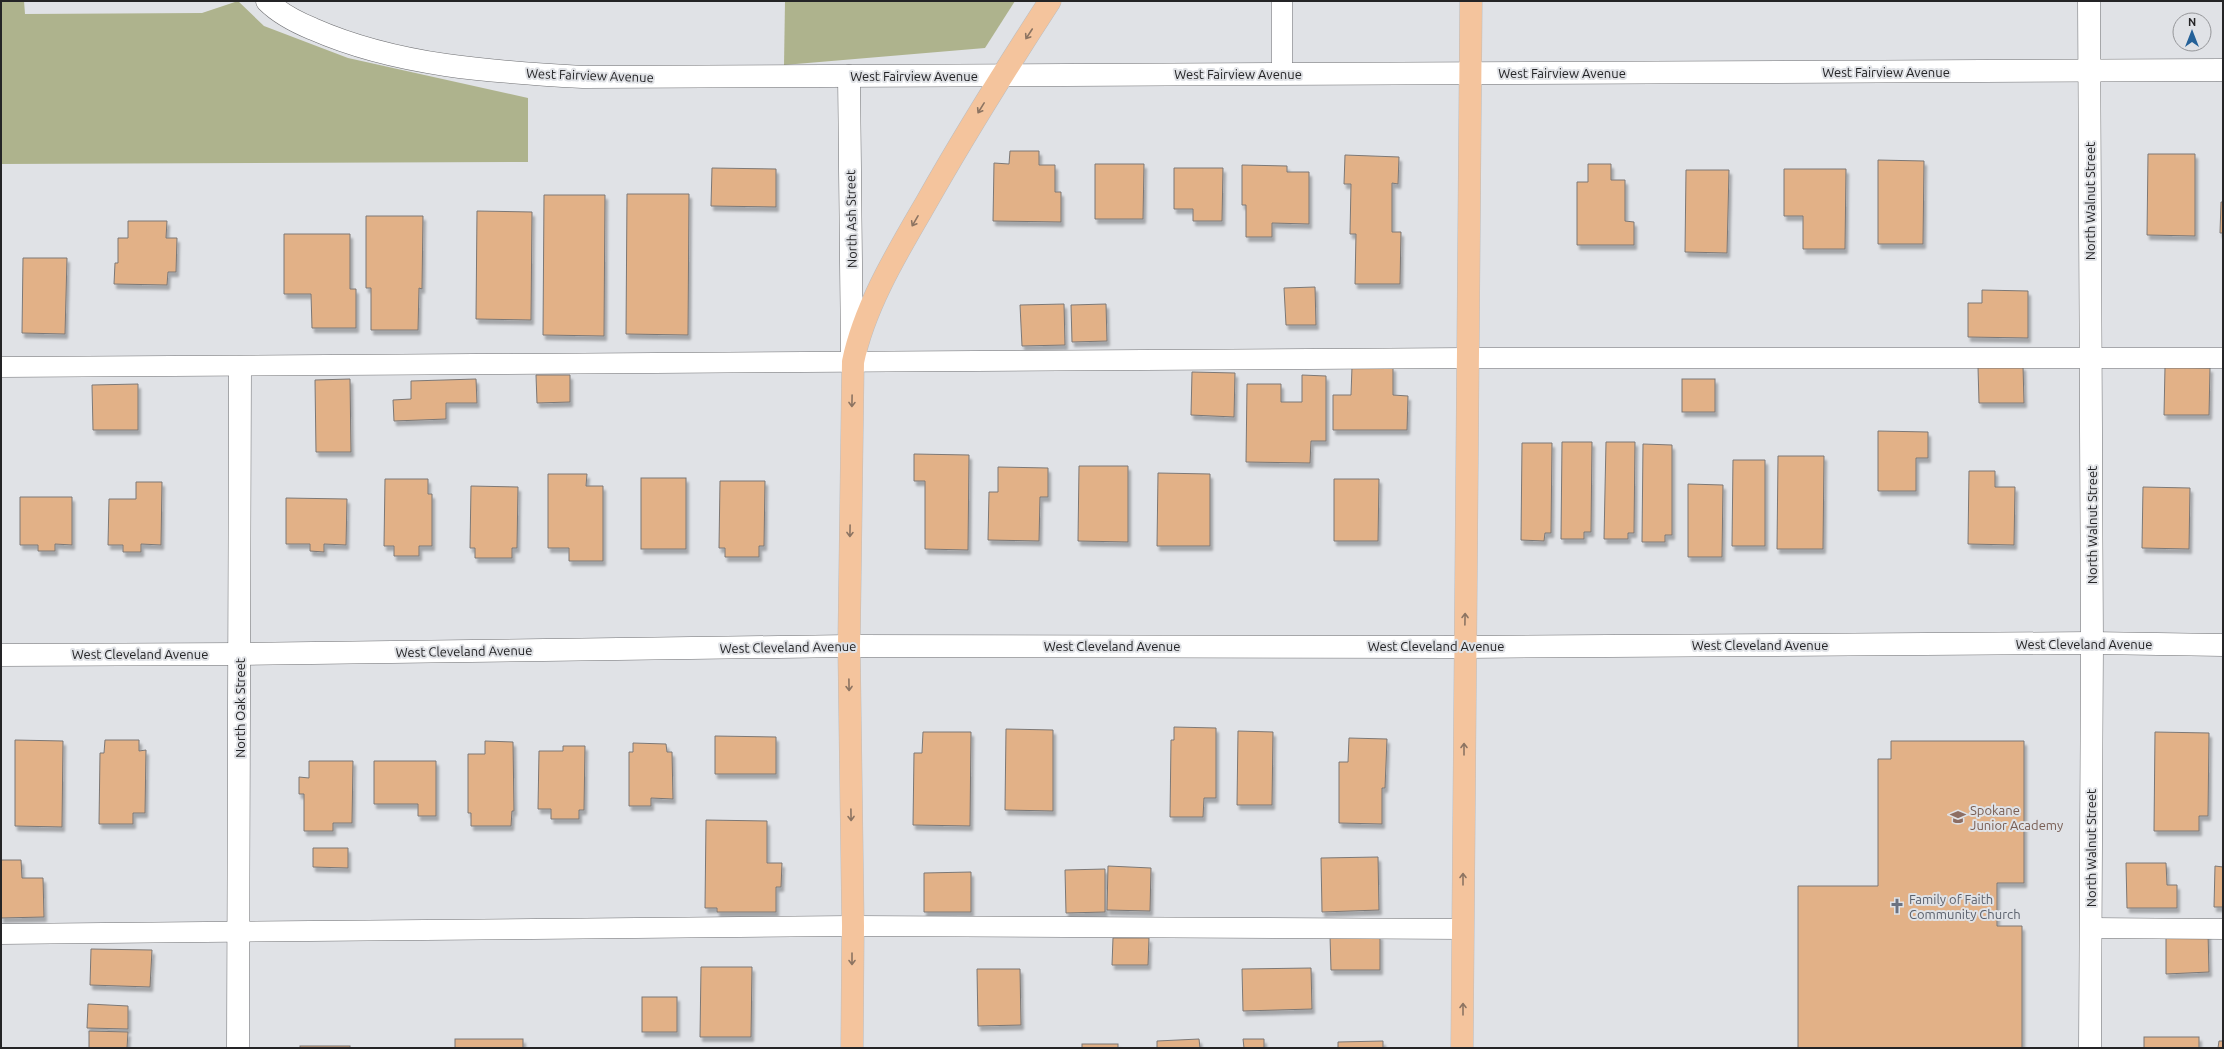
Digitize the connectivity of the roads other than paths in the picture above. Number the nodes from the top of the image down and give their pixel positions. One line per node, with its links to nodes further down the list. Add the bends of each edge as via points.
1 (267, 1): 11 (street, West Fairview Avenue, via 297,22 343,41 402,56 465,67 598,78)
2 (1050, 1): 10 (main road, one-way to 10)
3 (1282, 1): 9 (lane)
4 (1471, 1): 8 (main road)
5 (2090, 1): 7 (street, North Walnut Street)
6 (2223, 70): 7 (street, West Fairview Avenue)
7 (2089, 71): 8 (street, West Fairview Avenue); 13 (street, North Walnut Street)
8 (1471, 73): 9 (street, West Fairview Avenue); 12 (main road)
9 (1282, 74): 10 (street, West Fairview Avenue)
10 (1002, 75): 11 (street, West Fairview Avenue); 15 (main road, one-way to 15, via 903,242 861,330)
11 (849, 76): 15 (street, North Ash Street)
12 (1467, 358): 13 (lane); 15 (lane); 21 (main road, one-way to 12)
13 (2091, 358): 14 (lane); 18 (street, North Walnut Street)
14 (2223, 358)
15 (853, 362): 17 (lane); 20 (main road, one-way to 20)
16 (1, 367): 17 (lane)
17 (240, 367): 22 (street, North Oak Street)
18 (2092, 643): 19 (street, West Cleveland Avenue); 21 (street, West Cleveland Avenue); 25 (street, North Walnut Street)
19 (2223, 645)
20 (849, 646): 21 (street, West Cleveland Avenue); 22 (street, West Cleveland Avenue); 24 (main road, one-way to 24)
21 (1464, 647): 26 (main road, one-way to 21)
22 (240, 654): 23 (street, West Cleveland Avenue); 28 (street, North Oak Street)
23 (1, 655)
24 (853, 926): 26 (lane); 28 (lane); 31 (main road, one-way to 31)
25 (2091, 928): 27 (lane); 33 (street, North Walnut Street)
26 (1463, 929): 32 (main road, one-way to 26)
27 (2223, 929)
28 (239, 933): 29 (lane); 30 (street, North Oak Street)
29 (1, 934)
30 (238, 1048)
31 (852, 1048)
32 (1462, 1048)
33 (2090, 1048)

